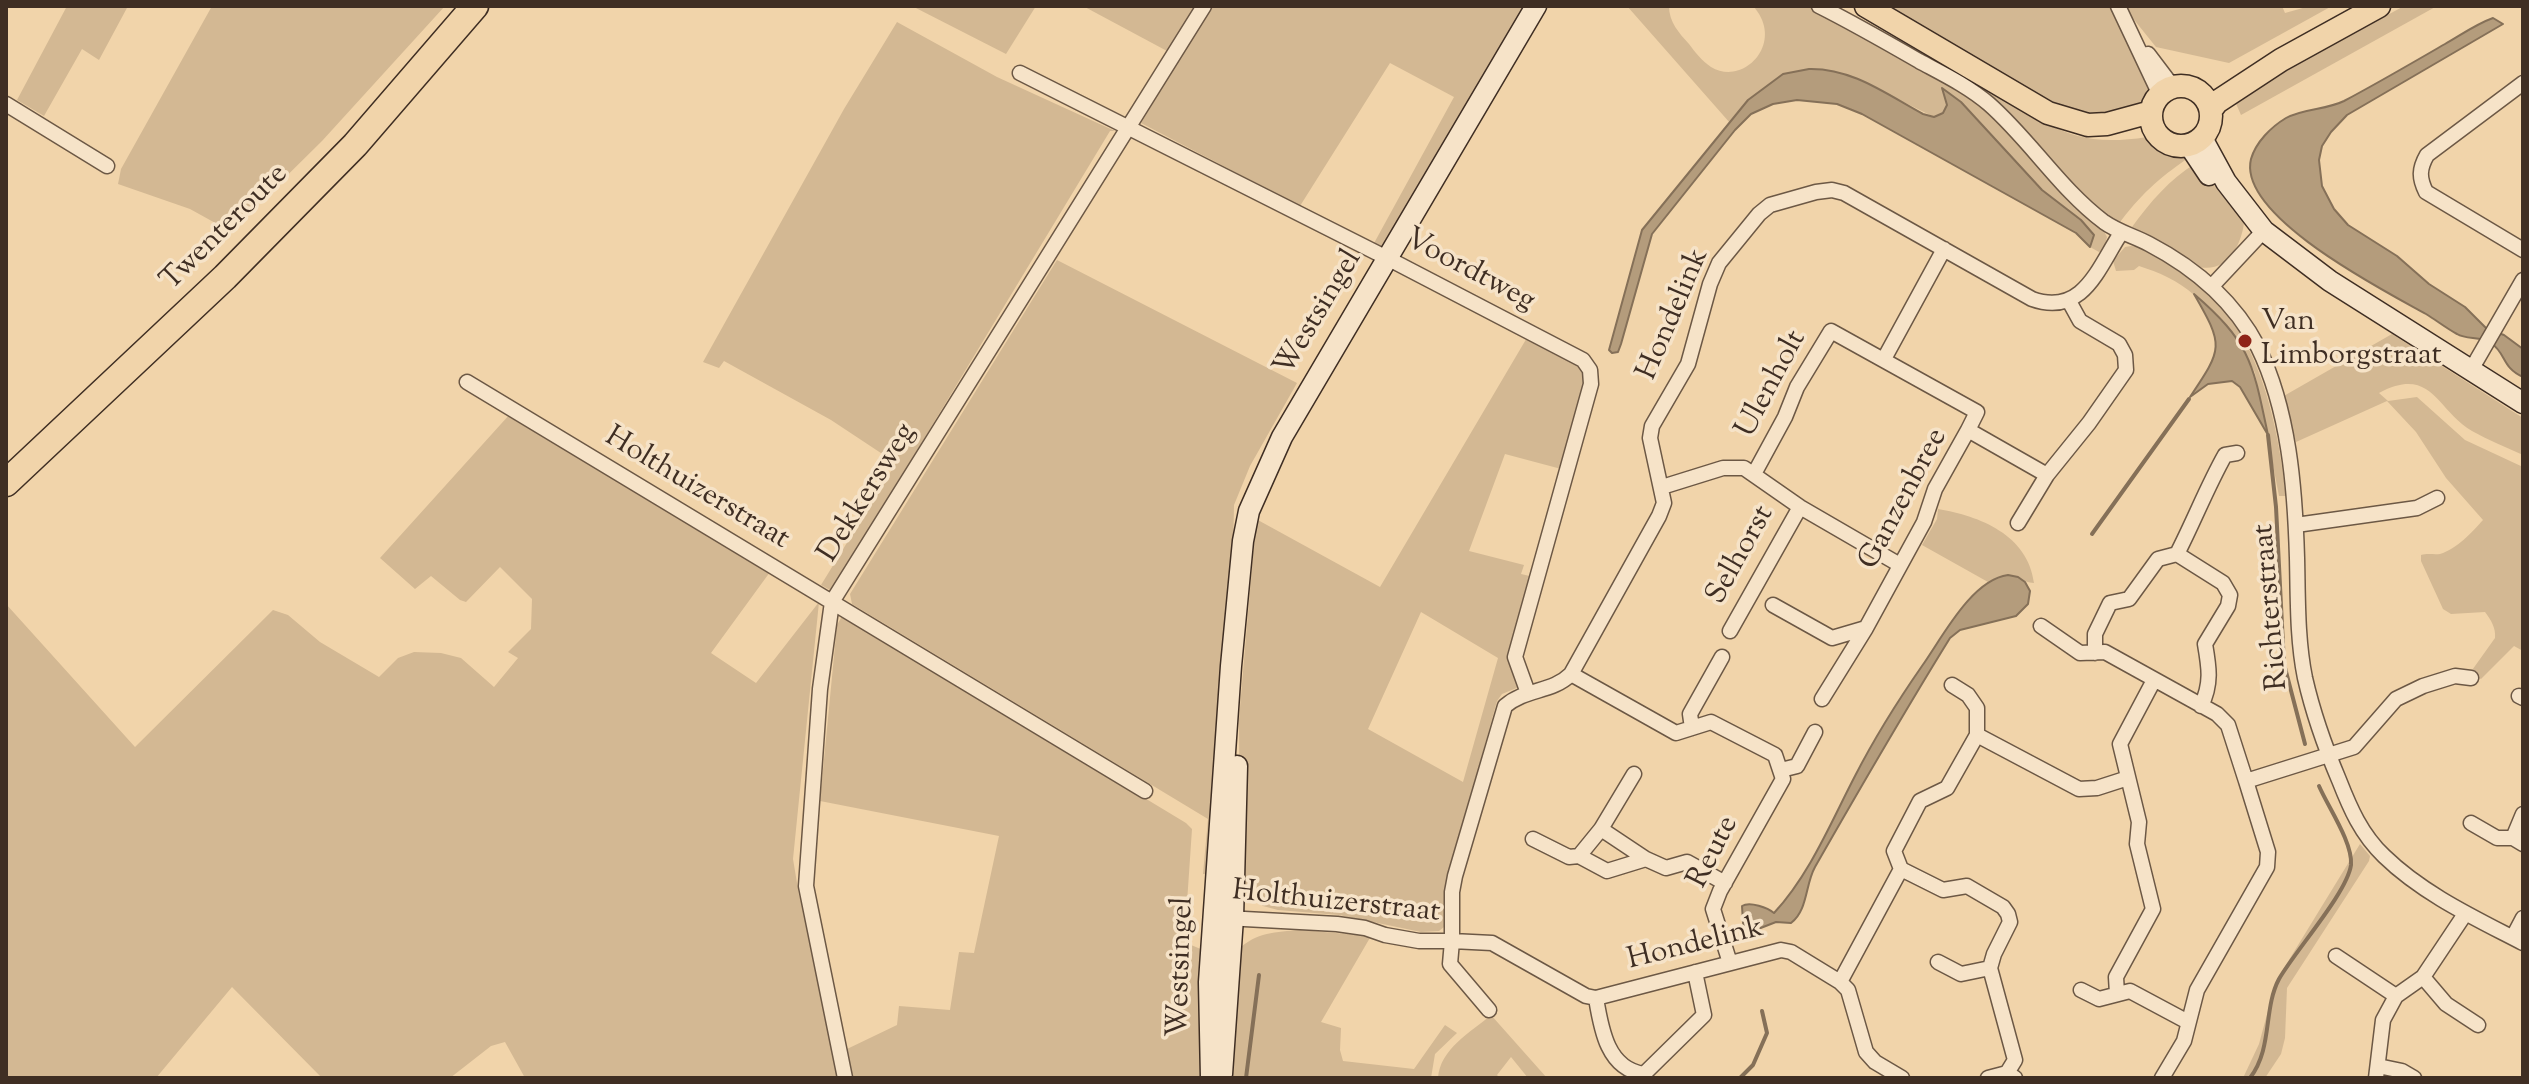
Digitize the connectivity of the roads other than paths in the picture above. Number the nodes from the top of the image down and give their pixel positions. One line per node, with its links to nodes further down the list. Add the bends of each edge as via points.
1 (455, 6): 31 (highway, Twenteroute, via 336,142)
2 (475, 6): 34 (highway, Twenteroute, via 355,145 269,233)
3 (1204, 6): 14 (street, Dekkersweg)
4 (1819, 6): 17 (street, Richterstraat, via 1987,102 2085,205)
5 (1866, 6): 13 (main road, via 2048,113 2088,125 2107,124)
6 (2118, 6): 13 (street)
7 (2379, 6): 11 (main road, via 2217,102)
8 (1536, 10): 21 (main road, Westsingel)
9 (1020, 73): 14 (street, Voordtweg)
10 (2523, 83): 20 (street, via 2427,155 2420,180 2426,192)
11 (2207, 102): 13 (main road, via 2192,87); 15 (main road, via 2211,123)
12 (6, 104): 16 (street)
13 (2160, 106): 15 (main road, via 2169,144)
14 (1130, 128): 21 (street, Voordtweg); 42 (street, Dekkersweg)
15 (2196, 142): 18 (main road)
16 (107, 166)
17 (2121, 233): 23 (street, Richterstraat, via 2149,244); 24 (street, via 2085,288)
18 (2260, 234): 23 (street); 26 (main road, via 2330,281)
19 (1944, 249): 24 (street, Hondelink, via 2032,299 2047,304); 25 (street); 35 (street, Hondelink, via 1832,190 1778,202 1759,214 1719,263 1688,364 1652,426)
20 (2523, 250)
21 (1387, 258): 53 (street, Voordtweg, via 1583,360 1590,370 1577,439 1515,657); 75 (main road, Westsingel, via 1282,437 1249,511 1231,666 1238,789)
22 (2523, 280): 26 (street)
23 (2212, 286): 39 (street, Richterstraat, via 2251,334 2272,383 2292,474)
24 (2069, 301): 33 (street, via 2080,321 2119,344 2126,370)
25 (1884, 359): 29 (street, Ulenholt, via 1977,412); 32 (street, Ulenholt, via 1831,331)
26 (2476, 362): 28 (main road)
27 (467, 382): 42 (street, Holthuizerstraat)
28 (2523, 403)
29 (1968, 430): 33 (street, Ganzenbree); 41 (street, Ganzenbree)
30 (2237, 453): 40 (street, via 2225,455)
31 (6, 460)
32 (1754, 474): 35 (street, Selhorst, via 1723,468); 37 (street, Selhorst)
33 (2047, 475): 38 (street)
34 (6, 483)
35 (1662, 487): 49 (street, Hondelink, via 1659,516)
36 (2437, 498): 39 (street, via 2417,508)
37 (1800, 507): 41 (street, Selhorst); 46 (street, Selhorst)
38 (2018, 523)
39 (2296, 525): 59 (street, Richterstraat, via 2305,676)
40 (2177, 554): 47 (street, via 2158,559 2129,599 2110,603 2095,634); 55 (street, via 2223,583 2230,595 2205,644 2209,691)
41 (1900, 565): 45 (street, Ganzenbree)
42 (832, 602): 64 (street, Holthuizerstraat); 95 (street, Dekkersweg, via 820,689 806,886)
43 (1773, 605): 45 (street, via 1832,638)
44 (2041, 626): 47 (street, via 2080,653)
45 (1866, 628): 54 (street, Ganzenbree)
46 (1730, 631)
47 (2095, 653): 51 (street, via 2105,652)
48 (1722, 657): 56 (street, via 1690,714)
49 (1571, 674): 53 (street, via 1561,684); 56 (street, via 1676,733)
50 (2471, 678): 59 (street, via 2455,676 2396,699 2354,747)
51 (2154, 680): 55 (street); 62 (street, via 2120,744)
52 (1952, 685): 58 (street, via 1977,708)
53 (1528, 693): 78 (street, via 1505,706 1455,876)
54 (1822, 699)
55 (2201, 706): 63 (street, via 2228,725)
56 (1692, 728): 60 (street, via 1711,722 1775,755)
57 (1815, 732): 60 (street, Reute, via 1797,766)
58 (1977, 735): 62 (street, via 2079,789); 72 (street, via 1947,788 1920,801 1894,851)
59 (2328, 755): 63 (street); 74 (street, Richterstraat, via 2367,838 2404,874)
60 (1781, 770): 73 (street, Reute, via 1783,779)
61 (1634, 774): 67 (street)
62 (2128, 778): 87 (street, via 2153,909 2116,977)
63 (2246, 781): 91 (street, via 2268,852 2267,867 2197,990)
64 (1145, 791)
65 (2523, 814): 69 (street)
66 (2471, 823): 69 (street, via 2497,838)
67 (1601, 829): 70 (street); 71 (street)
68 (1533, 839): 70 (street, via 1569,857)
69 (2518, 841)
70 (1579, 856): 71 (street, via 1607,871)
71 (1646, 859): 73 (street, via 1666,868 1687,862)
72 (1901, 869): 82 (street, via 1943,890 1967,886 2003,907 2010,922); 85 (street)
73 (1725, 883): 81 (street, Reute, via 1713,909)
74 (2465, 914): 77 (street, Richterstraat); 84 (street)
75 (1224, 918): 78 (street, Holthuizerstraat, via 1337,924 1419,941); 96 (main road, Westsingel, via 1209,982); 97 (main road, Westsingel)
76 (2523, 918): 77 (street)
77 (2518, 940)
78 (1452, 941): 89 (street, Hondelink, via 1492,943); 90 (street, via 1450,964)
79 (2336, 956): 88 (street)
80 (1938, 962): 82 (street, via 1961,974)
81 (1730, 963): 83 (street, Hondelink); 85 (street, Hondelink, via 1781,950)
82 (1990, 968): 94 (street, via 2015,1060)
83 (1695, 972): 89 (street, Hondelink); 89 (street, via 1704,1015 1644,1074 1632,1072 1606,1046)
84 (2423, 977): 88 (street); 92 (street, via 2446,1004)
85 (1840, 982): 98 (street, via 1848,990 1866,1052)
86 (2081, 990): 87 (street, via 2099,999)
87 (2117, 994): 91 (street, via 2130,991)
88 (2396, 996): 93 (street, via 2383,1020)
89 (1596, 998)
90 (1489, 1010)
91 (2188, 1022): 100 (street, via 2184,1041)
92 (2478, 1025)
93 (2377, 1072): 101 (street, via 2402,1071)
94 (2011, 1075): 99 (street)
95 (845, 1078)
96 (1211, 1078)
97 (1221, 1078)
98 (1902, 1078)
99 (1988, 1078)
100 (2162, 1078)
101 (2414, 1078)

